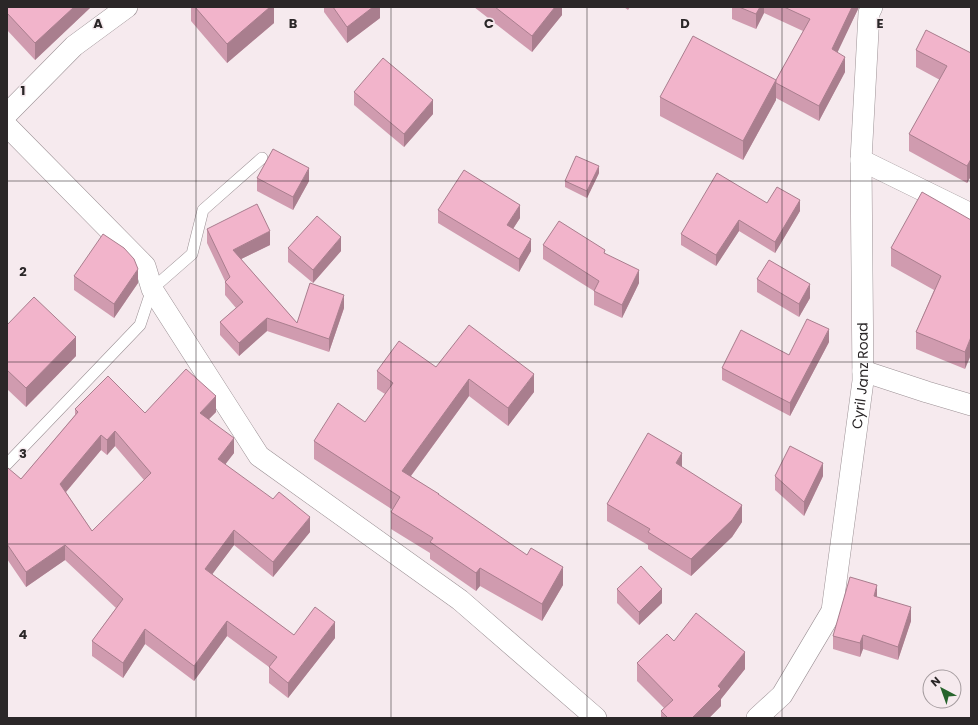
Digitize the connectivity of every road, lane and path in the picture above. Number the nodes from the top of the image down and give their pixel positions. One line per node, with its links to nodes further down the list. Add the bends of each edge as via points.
1 (127, 7): 3 (street, via 74,46)
2 (872, 7): 6 (street, Cyril Janz Road, via 868,13)
3 (7, 114)
4 (7, 126): 8 (street, via 145,266)
5 (262, 158): 8 (lane, via 203,210 192,254)
6 (861, 160): 7 (street); 9 (street, Cyril Janz Road)
7 (971, 214)
8 (152, 289): 11 (lane, via 140,324); 12 (street, via 259,456 460,600)
9 (863, 371): 10 (street); 13 (street, Cyril Janz Road, via 832,611 782,695)
10 (971, 405)
11 (7, 464)
12 (596, 718)
13 (757, 718)

